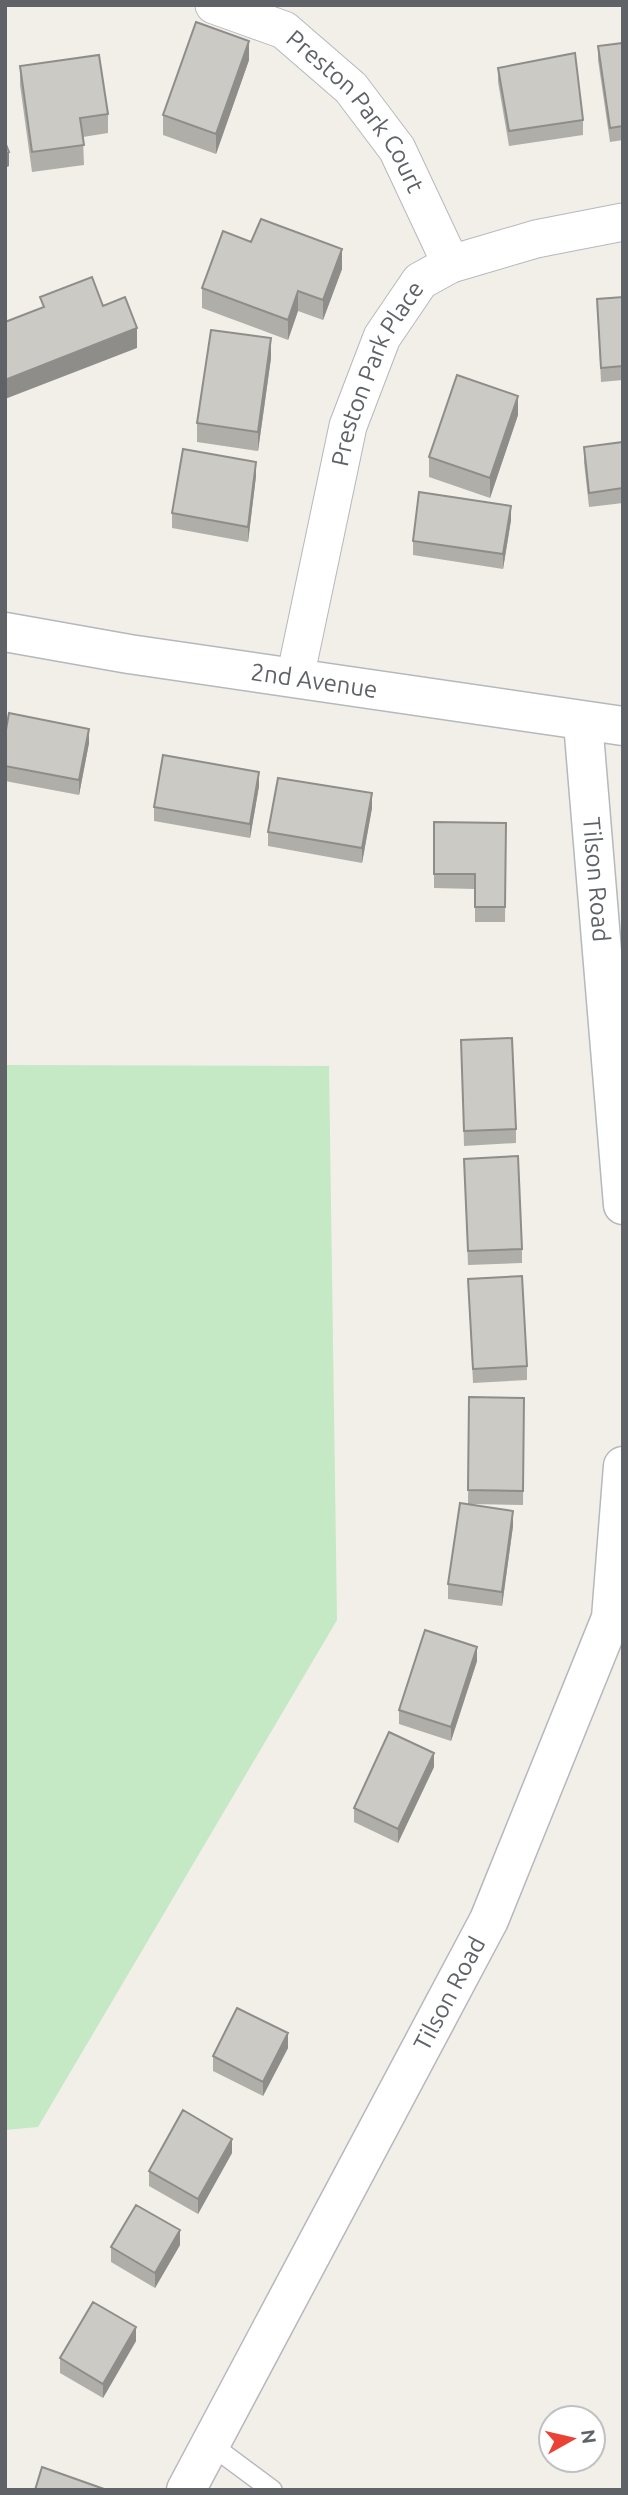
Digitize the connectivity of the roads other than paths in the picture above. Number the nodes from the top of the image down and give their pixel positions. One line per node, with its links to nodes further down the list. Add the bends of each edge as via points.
1 (215, 5): 3 (street, Preston Park Court, via 284,30 351,88 397,149)
2 (623, 222): 3 (street, Preston Park Place, via 536,239)
3 (451, 264): 5 (street, Preston Park Place, via 420,281 382,337 348,426)
4 (5, 632): 5 (street, 2nd Avenue)
5 (295, 678): 6 (street, 2nd Avenue)
6 (583, 722): 7 (street, 2nd Avenue); 8 (street, Tilson Road)
7 (623, 726)
8 (623, 1205)
9 (623, 1465): 10 (street, Tilson Road, via 611,1618 489,1920)
10 (210, 2444): 11 (street, Tilson Road); 12 (lane)
11 (186, 2490)
12 (272, 2490)

